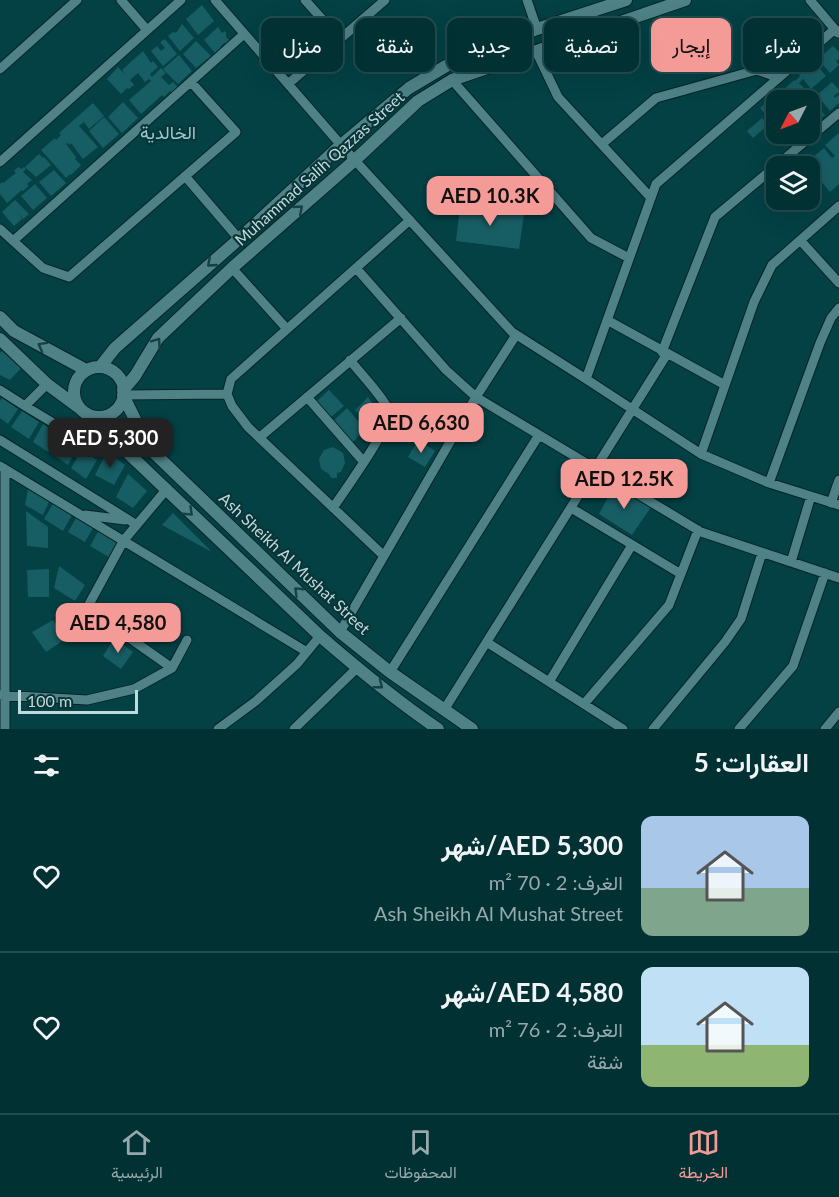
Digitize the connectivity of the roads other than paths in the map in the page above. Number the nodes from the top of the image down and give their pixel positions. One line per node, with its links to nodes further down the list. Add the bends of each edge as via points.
1 (77, 0): 18 (street)
2 (121, 0): 13 (street)
3 (181, 0): 13 (street)
4 (215, 0): 15 (street)
5 (305, 0): 11 (street)
6 (385, 0): 16 (street)
7 (527, 0): 12 (street)
8 (626, 0): 12 (street, Muhammad Salih Qazzas Street)
9 (685, 0): 17 (street, Muhammad Salih Qazzas Street)
10 (810, 0): 14 (street)
11 (321, 18)
12 (537, 29): 25 (street, Muhammad Salih Qazzas Street, via 446,66 409,88)
13 (147, 30): 28 (street)
14 (837, 32): 20 (street)
15 (244, 34): 22 (street); 23 (street)
16 (343, 36)
17 (536, 51): 21 (street, Muhammad Salih Qazzas Street); 26 (street, via 558,97)
18 (0, 69)
19 (302, 72): 23 (street)
20 (779, 78): 26 (street, via 757,70 656,98); 30 (street, via 656,184)
21 (452, 80): 27 (street, Muhammad Salih Qazzas Street, via 418,102); 37 (street, via 591,238)
22 (191, 82): 29 (street, via 236,132); 36 (street)
23 (288, 84): 25 (street)
24 (839, 113): 48 (street, via 715,218)
25 (341, 144): 27 (street); 34 (street, Muhammad Salih Qazzas Street)
26 (602, 144): 30 (street)
27 (355, 160): 32 (street); 38 (street, Muhammad Salih Qazzas Street, one-way to 27)
28 (0, 162)
29 (185, 176): 34 (street); 36 (street, via 69,277 43,268)
30 (651, 198): 37 (street)
31 (839, 206): 35 (street)
32 (410, 220): 39 (street); 46 (street)
33 (0, 229): 36 (street)
34 (239, 239): 50 (street, Muhammad Salih Qazzas Street, one-way to 50, via 115,348)
35 (800, 240): 40 (street); 54 (street, via 772,265)
36 (13, 241)
37 (630, 258): 44 (street)
38 (232, 268): 45 (street); 56 (street, Muhammad Salih Qazzas Street, one-way to 38, via 158,338)
39 (356, 268): 43 (street); 45 (street)
40 (839, 283)
41 (839, 308): 72 (street, via 820,343)
42 (0, 317): 51 (street, one-way to 42, via 14,331)
43 (401, 318): 49 (street); 59 (street)
44 (607, 320): 48 (street); 52 (street)
45 (287, 329): 57 (street, via 231,379)
46 (516, 335): 52 (street); 59 (street)
47 (0, 339): 53 (street)
48 (665, 353): 54 (street); 61 (street)
49 (350, 360): 58 (street); 68 (street, via 386,404 389,414)
50 (100, 367): 51 (street); 56 (street, via 118,377)
51 (86, 370): 62 (street, via 74,388 76,402)
52 (586, 379): 61 (street)
53 (47, 384): 60 (street); 62 (street)
54 (724, 385): 67 (street)
55 (0, 390): 60 (street)
56 (123, 393): 57 (street); 62 (street, via 121,403 109,414 94,416); 89 (street, Ash Sheikh Al Mushat Street, one-way to 56, via 149,448)
57 (227, 394): 64 (street, via 248,427)
58 (307, 397): 64 (street); 68 (street)
59 (476, 397): 63 (street); 84 (street)
60 (25, 406): 65 (street)
61 (633, 409): 67 (street); 70 (street)
62 (83, 410): 73 (street)
63 (539, 435): 70 (street); 96 (street)
64 (260, 437): 76 (street)
65 (80, 439)
66 (0, 440): 79 (street)
67 (700, 454): 72 (street)
68 (363, 461): 76 (street)
69 (3, 468): 78 (street); 98 (street)
70 (595, 469): 77 (street); 80 (street)
71 (839, 480): 75 (street)
72 (769, 483): 74 (street)
73 (166, 490): 79 (street); 90 (street, one-way to 90)
74 (811, 496): 75 (street); 85 (street)
75 (835, 504)
76 (333, 508): 84 (street)
77 (572, 508): 82 (street); 92 (street)
78 (80, 514): 79 (street); 81 (street)
79 (134, 522): 81 (street)
80 (698, 530): 83 (street); 87 (street)
81 (124, 540): 93 (street); 94 (street, via 87,608)
82 (632, 545): 87 (street); 97 (street)
83 (762, 553): 85 (street); 108 (street, via 741,619)
84 (384, 556): 89 (street)
85 (791, 562): 86 (street)
86 (825, 573): 88 (street); 109 (street, via 793,666)
87 (681, 574): 99 (street, via 669,605)
88 (839, 578)
89 (340, 632): 96 (street, Ash Sheikh Al Mushat Street)
90 (320, 636): 93 (street); 95 (street)
91 (187, 640): 94 (street)
92 (488, 643): 97 (street); 100 (street)
93 (307, 652): 103 (street)
94 (172, 668): 98 (street, via 134,689 87,700)
95 (357, 668): 104 (street); 105 (street, one-way to 105)
96 (390, 672): 100 (street, Ash Sheikh Al Mushat Street)
97 (549, 682): 99 (street)
98 (3, 695): 102 (street)
99 (584, 704): 107 (street)
100 (444, 710): 106 (street, Ash Sheikh Al Mushat Street)
101 (839, 712): 110 (street)
102 (5, 729)
103 (218, 729)
104 (294, 729)
105 (438, 729)
106 (472, 729)
107 (623, 729)
108 (653, 729)
109 (739, 729)
110 (825, 729)

